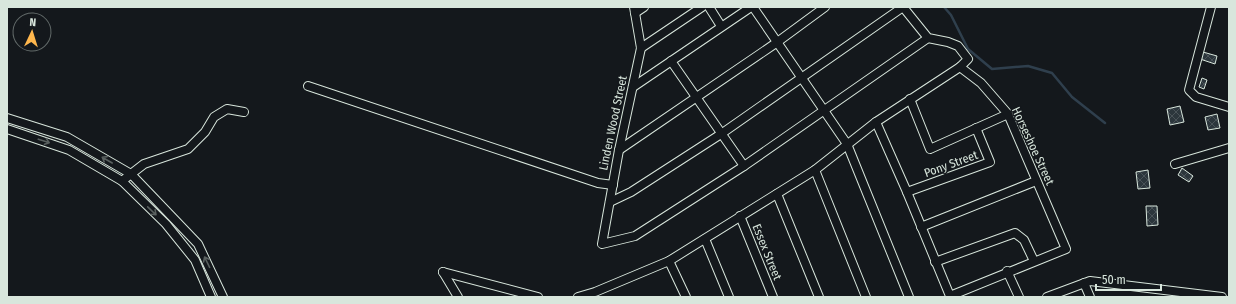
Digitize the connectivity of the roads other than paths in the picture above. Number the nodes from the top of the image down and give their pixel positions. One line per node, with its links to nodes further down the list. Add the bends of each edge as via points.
1 (644, 7): 8 (street)
2 (702, 7): 12 (street)
3 (709, 7): 9 (street)
4 (752, 7): 9 (street); 11 (street)
5 (825, 7): 11 (street)
6 (903, 7): 10 (street); 15 (street)
7 (1211, 7): 20 (street, via 1189,90 1196,97)
8 (634, 10): 12 (street, Linden Wood Street)
9 (721, 26): 13 (street)
10 (928, 38): 14 (street, via 958,46 968,59); 21 (street)
11 (776, 43): 15 (street); 18 (street)
12 (641, 48): 17 (street, Linden Wood Street)
13 (671, 61): 17 (street); 18 (street)
14 (960, 66): 19 (street); 23 (street, Horseshoe Street, via 981,83)
15 (800, 78): 21 (street); 28 (street)
16 (308, 86): 38 (street, via 598,183)
17 (633, 87): 31 (street, Linden Wood Street)
18 (696, 98): 28 (street); 31 (street)
19 (910, 99): 25 (street); 26 (street, via 930,149)
20 (1229, 107)
21 (825, 111): 29 (street); 33 (street)
22 (244, 112): 35 (street, via 227,109 214,117 205,132 188,149 144,164)
23 (1008, 114): 26 (street); 37 (street, Horseshoe Street)
24 (7, 118): 35 (street, one-way to 24, via 67,137)
25 (876, 122): 29 (street); 39 (street)
26 (976, 128): 39 (street, Pony Street, via 990,162)
27 (7, 130): 36 (street, one-way to 36, via 69,150)
28 (721, 134): 33 (street); 41 (street, via 631,192)
29 (847, 144): 34 (street); 62 (street)
30 (1229, 148): 32 (street)
31 (619, 150): 38 (street, Linden Wood Street)
32 (1175, 164)
33 (744, 166): 41 (street, Linden Wood Street, via 635,236 602,244)
34 (815, 170): 40 (street); 61 (street)
35 (131, 174): 36 (street); 53 (street, one-way to 35, via 198,244)
36 (122, 181): 52 (street, one-way to 52, via 166,224 195,260)
37 (1036, 181): 43 (street); 46 (street, Horseshoe Street, via 1066,249)
38 (613, 185): 41 (street, Linden Wood Street)
39 (907, 192): 43 (street)
40 (777, 194): 42 (street); 60 (street)
41 (610, 202)
42 (740, 216): 44 (street); 59 (street, Essex Street)
43 (921, 226): 47 (street)
44 (705, 239): 45 (street); 58 (street)
45 (669, 261): 51 (street); 57 (street)
46 (1034, 261): 47 (street, via 1024,240 1015,233); 48 (street)
47 (935, 262): 48 (street, via 950,296)
48 (1007, 271): 63 (street)
49 (1084, 283): 64 (street); 65 (street); 66 (street)
50 (514, 294): 54 (street, via 443,272); 55 (street)
51 (596, 294): 56 (street)
52 (211, 297)
53 (224, 297)
54 (458, 297)
55 (538, 297)
56 (578, 297)
57 (685, 297)
58 (729, 297)
59 (773, 297)
60 (819, 297)
61 (866, 297)
62 (909, 297)
63 (1019, 297)
64 (1046, 297)
65 (1090, 297)
66 (1222, 297)

